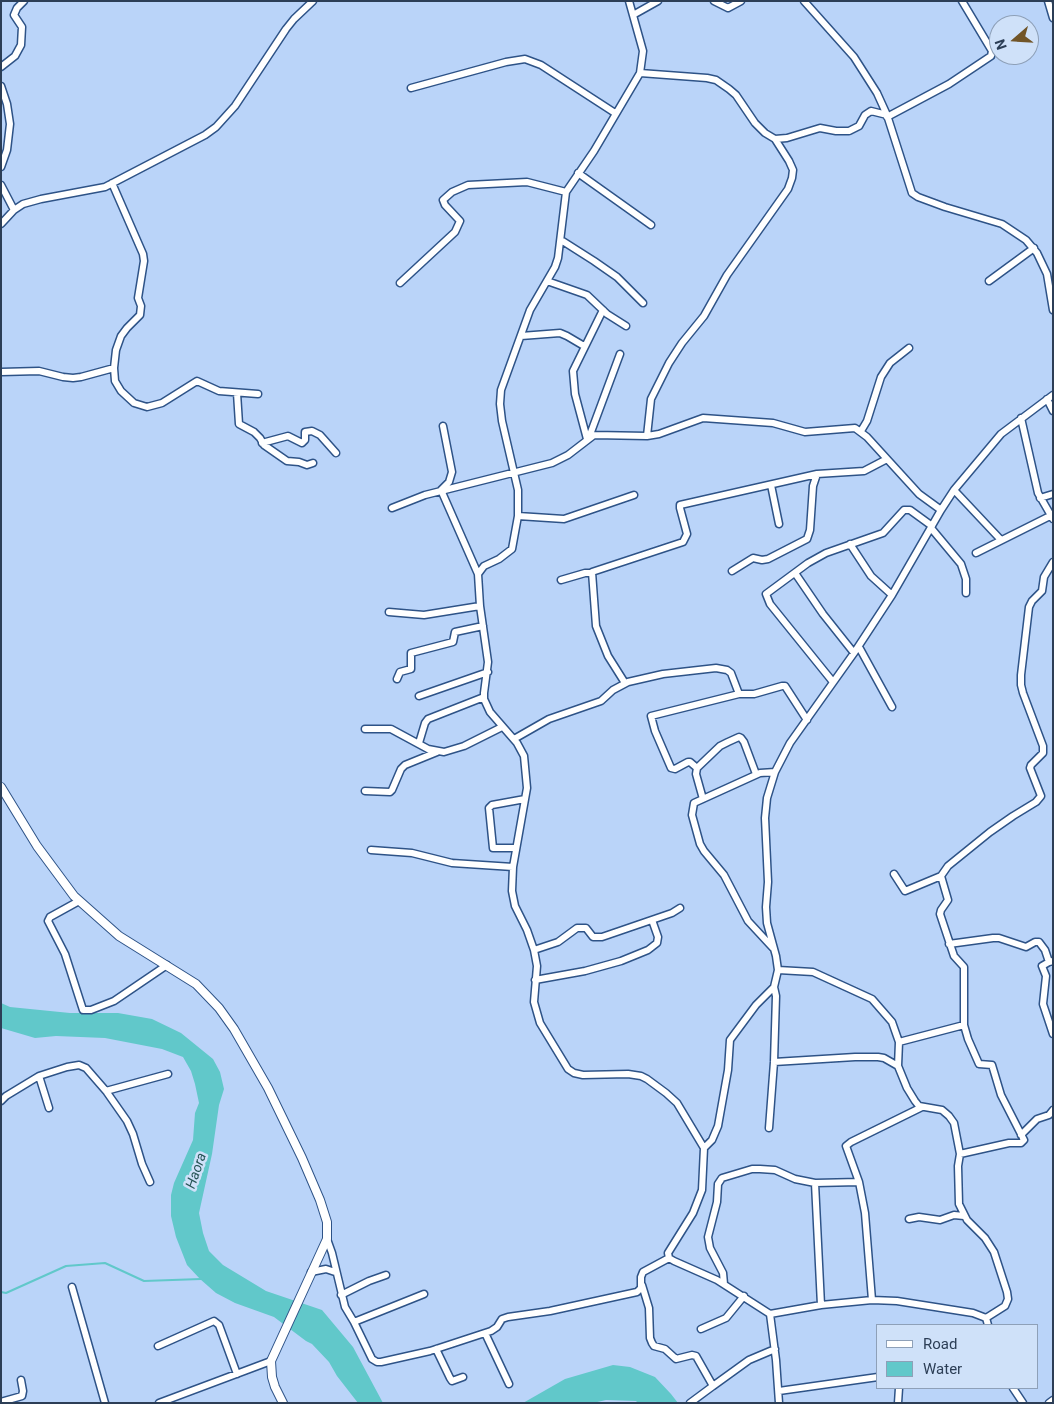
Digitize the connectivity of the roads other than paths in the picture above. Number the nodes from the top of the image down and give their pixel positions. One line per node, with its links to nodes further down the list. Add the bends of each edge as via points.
1 (24, 1): 12 (street, via 14,15 22,27 21,45 15,56)
2 (313, 1): 21 (street, via 294,19 246,91 216,127)
3 (629, 1): 10 (street)
4 (658, 1): 10 (street)
5 (714, 1): 6 (street, via 728,8)
6 (741, 1)
7 (804, 1): 17 (street, via 863,69)
8 (962, 1): 17 (street, via 992,54 949,84)
9 (1048, 1): 11 (street)
10 (633, 15): 13 (street, via 643,51)
11 (1053, 18)
12 (1, 67)
13 (640, 73): 16 (street); 18 (street, via 716,80 736,95 764,133)
14 (1, 86): 19 (street, via 10,124 8,150)
15 (411, 88): 16 (street, via 525,59 541,65)
16 (615, 113): 20 (street)
17 (887, 116): 18 (street, via 871,111 865,114 859,126 849,131 820,128); 28 (street, via 912,193 1002,224)
18 (775, 139): 50 (street, via 793,170 788,189 669,363 651,399)
19 (1, 167)
20 (578, 173): 23 (street); 26 (street)
21 (112, 183): 24 (street, via 32,201); 40 (street, via 144,261 138,298 140,315 121,336)
22 (1, 185): 24 (street)
23 (566, 192): 27 (street); 31 (street, via 527,182 468,185 452,192 443,200 460,221 455,232)
24 (14, 210): 25 (street)
25 (1, 224)
26 (652, 225)
27 (561, 240): 29 (street, via 558,258); 32 (street, via 617,277)
28 (1034, 248): 30 (street); 34 (street, via 1047,274)
29 (546, 281): 33 (street, via 587,295); 36 (street, via 530,310)
30 (990, 281)
31 (400, 283)
32 (643, 303)
33 (603, 310): 35 (street); 37 (street)
34 (1053, 310)
35 (626, 326)
36 (521, 336): 37 (street, via 560,333); 56 (street, via 500,397 502,421)
37 (584, 346): 51 (street, via 573,377)
38 (909, 348): 49 (street, via 890,363 881,377)
39 (620, 354): 51 (street)
40 (114, 368): 41 (street, via 73,378 38,372); 42 (street, via 121,391 134,404 147,407 162,403 197,381 218,391)
41 (1, 372)
42 (237, 392): 43 (street); 52 (street, via 239,424 254,432)
43 (258, 394)
44 (1053, 395): 45 (street)
45 (1047, 399): 46 (street); 47 (street)
46 (1053, 411)
47 (1021, 418): 60 (street, via 1001,434); 63 (street)
48 (443, 426): 59 (street, via 452,472 449,482)
49 (861, 431): 50 (street, via 846,428 806,432 773,423 703,418); 54 (street)
50 (647, 436): 51 (street, via 598,434)
51 (589, 438): 56 (street, via 561,459)
52 (262, 443): 53 (street, via 288,436 302,443 305,432 312,431); 55 (street, via 288,461)
53 (336, 453)
54 (887, 460): 57 (street, via 864,470); 65 (street, via 919,494)
55 (313, 463)
56 (515, 473): 59 (street); 66 (street)
57 (817, 474): 58 (street); 74 (street, via 807,539 768,559 753,558)
58 (771, 485): 68 (street); 76 (street, via 680,506 687,534 683,542)
59 (441, 490): 64 (street); 77 (street)
60 (954, 490): 65 (street); 70 (street)
61 (1053, 494): 63 (street)
62 (634, 495): 66 (street, via 564,519)
63 (1040, 498): 67 (street)
64 (392, 508)
65 (941, 510): 69 (street)
66 (518, 516): 77 (street, via 512,549 484,566)
67 (1052, 518): 70 (street)
68 (780, 524)
69 (931, 527): 71 (street, via 910,510 904,510 883,533); 79 (street, via 961,564); 80 (street)
70 (1001, 540): 72 (street)
71 (850, 544): 75 (street, via 826,553); 80 (street, via 871,576)
72 (976, 552)
73 (1053, 562): 111 (street, via 1044,577 1042,591 1029,607 1021,675 1023,692 1042,746 1043,753 1030,768 1041,796 990,832 948,866)
74 (732, 571)
75 (795, 572): 85 (street); 88 (street, via 766,596)
76 (592, 573): 78 (street); 89 (street, via 596,626 608,656)
77 (478, 574): 81 (street)
78 (561, 580)
79 (966, 593)
80 (892, 595): 84 (street)
81 (480, 606): 82 (street, via 424,615); 83 (street)
82 (389, 612)
83 (483, 626): 86 (street); 87 (street, via 455,632 453,642 411,653 411,668 400,672)
84 (859, 647): 85 (street); 93 (street)
85 (854, 654): 88 (street)
86 (488, 672): 91 (street); 92 (street)
87 (397, 679)
88 (834, 682): 94 (street)
89 (625, 683): 90 (street, via 669,673 723,669 731,673); 97 (street, via 601,700 549,719)
90 (739, 694): 94 (street, via 754,694 785,686); 100 (street, via 651,716 671,768 676,769 688,762)
91 (418, 696)
92 (484, 697): 95 (street, via 490,712); 98 (street, via 428,719)
93 (892, 707)
94 (807, 720): 101 (street)
95 (502, 727): 97 (street); 99 (street, via 459,748)
96 (365, 729): 98 (street, via 387,728)
97 (514, 739): 105 (street, via 524,756)
98 (419, 743): 99 (street)
99 (438, 752): 104 (street, via 404,765 390,792)
100 (697, 768): 102 (street, via 720,746 738,737 744,742); 106 (street)
101 (775, 772): 102 (street); 116 (street, via 765,818 767,923)
102 (756, 774): 106 (street)
103 (1, 787): 112 (street, via 37,846)
104 (365, 791)
105 (525, 798): 107 (street); 107 (street, via 489,808 493,848)
106 (703, 799): 116 (street, via 694,803 692,815 700,844 724,875 748,921)
107 (516, 848): 109 (street)
108 (371, 850): 109 (street, via 412,853 452,863)
109 (512, 867): 117 (street, via 515,906)
110 (894, 874): 111 (street, via 905,891)
111 (941, 876): 115 (street, via 948,900 940,914)
112 (79, 900): 119 (street, via 119,936); 119 (street, via 48,921 65,954 83,1010 114,1001)
113 (680, 908): 114 (street)
114 (652, 920): 117 (street, via 602,937 593,937 586,928 577,928 558,942); 121 (street, via 658,937 657,943 648,950 584,971)
115 (950, 944): 118 (street, via 993,938 1026,947 1039,942); 123 (street, via 954,956 964,967)
116 (774, 949): 120 (street)
117 (534, 950): 121 (street)
118 (1051, 962): 124 (street, via 1042,966 1046,976 1044,1004)
119 (167, 965): 144 (street, via 209,996 234,1029 268,1088 311,1179 327,1222)
120 (778, 970): 122 (street); 125 (street, via 813,972 872,999 892,1022)
121 (535, 980): 137 (street, via 534,1002 540,1023 568,1069 583,1075 628,1074 647,1079 677,1103)
122 (774, 988): 126 (street); 137 (street, via 756,1004 730,1040 718,1126)
123 (964, 1025): 125 (street); 136 (street, via 979,1064 992,1065 1001,1095)
124 (1053, 1034)
125 (899, 1042): 127 (street)
126 (774, 1062): 127 (street, via 878,1057); 135 (street)
127 (898, 1066): 132 (street, via 915,1101)
128 (168, 1074): 130 (street)
129 (39, 1076): 130 (street, via 82,1066); 131 (street); 133 (street)
130 (106, 1092): 139 (street, via 134,1134)
131 (1, 1101)
132 (922, 1107): 138 (street, via 942,1110 949,1116 954,1123); 140 (street, via 847,1144)
133 (49, 1108)
134 (1053, 1110): 136 (street, via 1037,1119)
135 (769, 1128)
136 (1021, 1135): 138 (street, via 1024,1140 1021,1143)
137 (704, 1148): 145 (street, via 704,1175 698,1202 673,1243)
138 (960, 1154): 142 (street, via 958,1192)
139 (150, 1182)
140 (859, 1182): 141 (street); 155 (street, via 865,1213)
141 (815, 1183): 150 (street, via 760,1168 722,1178 718,1184 708,1237 723,1273); 156 (street)
142 (964, 1216): 143 (street, via 954,1215 940,1220); 158 (street, via 994,1252 1007,1292 1005,1306)
143 (909, 1219)
144 (327, 1238): 146 (street); 147 (street)
145 (669, 1258): 149 (street, via 644,1272); 150 (street)
146 (336, 1272): 147 (street, via 326,1269); 153 (street)
147 (310, 1274): 166 (street)
148 (386, 1275): 153 (street, via 368,1280)
149 (642, 1284): 162 (street, via 636,1292 508,1317); 172 (street, via 649,1308 652,1344 665,1349 676,1359 696,1356)
150 (724, 1284): 154 (street)
151 (72, 1287): 178 (street)
152 (424, 1294): 159 (street)
153 (340, 1295): 159 (street)
154 (744, 1296): 157 (street); 161 (street, via 726,1318)
155 (872, 1300): 156 (street); 158 (street, via 917,1303)
156 (821, 1305): 157 (street)
157 (770, 1314): 165 (street)
158 (986, 1318): 160 (street)
159 (354, 1322): 164 (street, via 372,1359 377,1362)
160 (988, 1324)
161 (700, 1329)
162 (485, 1333): 164 (street); 171 (street)
163 (158, 1346): 167 (street, via 214,1322 219,1325)
164 (436, 1349): 168 (street, via 450,1378)
165 (775, 1349): 172 (street, via 749,1360); 175 (street)
166 (272, 1361): 167 (street); 180 (street, via 272,1377)
167 (237, 1374): 179 (street)
168 (463, 1377)
169 (876, 1377): 175 (street)
170 (21, 1380): 177 (street, via 22,1396)
171 (509, 1384)
172 (713, 1386): 181 (street)
173 (899, 1389): 183 (street)
174 (1013, 1389): 184 (street)
175 (779, 1391): 182 (street)
176 (1053, 1400): 185 (street)
177 (1, 1402)
178 (105, 1403)
179 (159, 1403)
180 (283, 1403)
181 (690, 1403)
182 (778, 1403)
183 (898, 1403)
184 (1023, 1403)
185 (1049, 1403)

